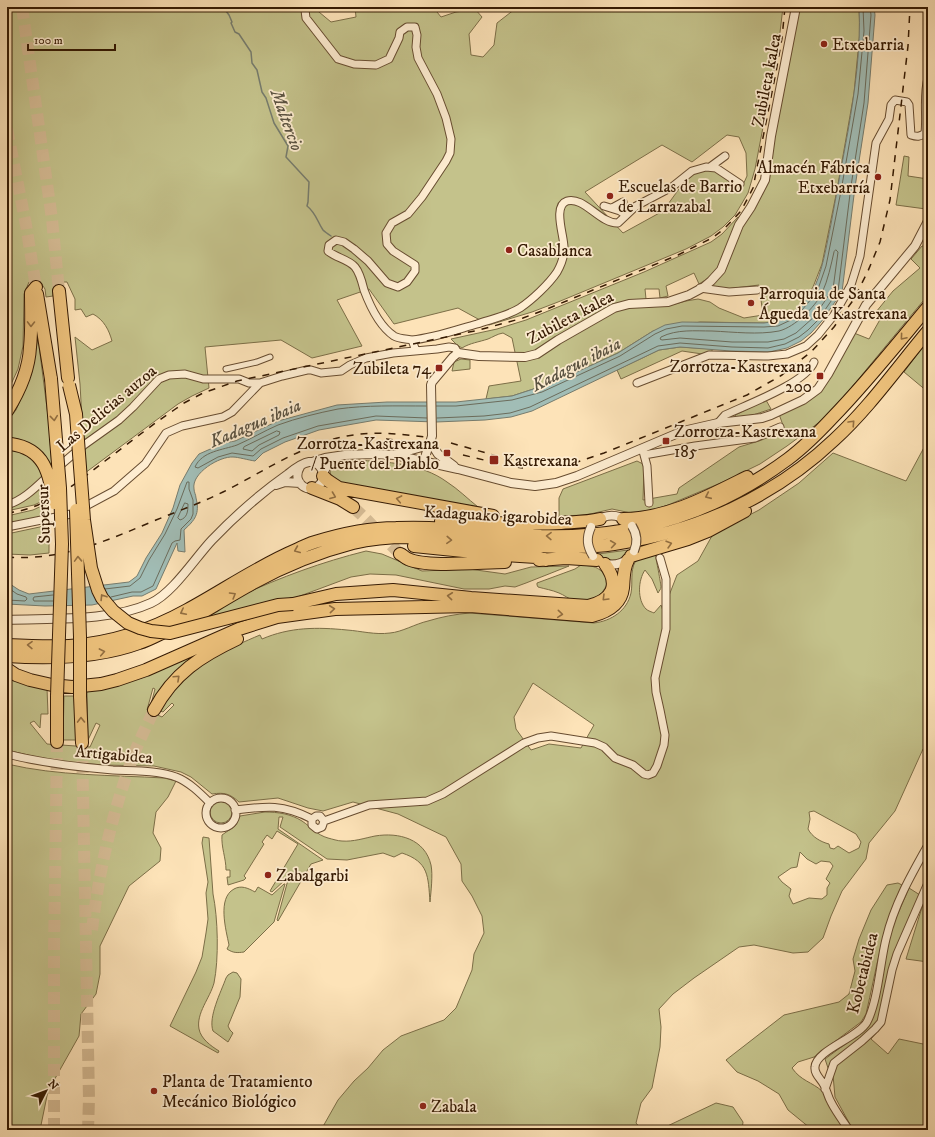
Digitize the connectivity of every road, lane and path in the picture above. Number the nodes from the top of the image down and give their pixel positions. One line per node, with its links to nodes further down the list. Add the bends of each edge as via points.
1 (307, 7): 17 (street, via 306,18 338,59 354,64 376,65 389,59 400,32 407,27 415,27 418,58 446,118 451,139 450,153 446,161 408,214 392,223 386,232 387,244 393,251 415,265 415,271 407,282 398,287 387,283 368,262 344,242 336,240 329,245 328,251 358,271 366,294 382,324 394,336)
2 (796, 7): 12 (street, Zubileta kalea, via 765,180 739,225 720,270)
3 (928, 78): 25 (street, via 925,133 911,135 907,102 895,100 891,105 889,119 876,143 860,256 851,285 818,335 806,346 787,354 708,355)
4 (725, 156): 5 (street)
5 (710, 167): 6 (street, via 716,168); 10 (street, via 692,171 672,187 636,206)
6 (740, 184)
7 (623, 202): 9 (street)
8 (604, 206): 9 (street)
9 (612, 208): 10 (street)
10 (626, 215): 17 (street, via 618,223 608,222 580,203 572,201 562,204 562,261 551,279 532,298 508,314 454,331)
11 (928, 221): 27 (street, via 915,246 866,305 818,389 803,400 771,415)
12 (700, 288): 13 (street, via 729,292); 19 (street, Zubileta kalea, via 689,295 668,302 622,305 537,354 525,357)
13 (757, 290)
14 (59, 291): 23 (highway, Supersur)
15 (928, 307): 28 (highway, Kadaguako igarobidea, one-way to 28)
16 (928, 331): 33 (highway, Kadaguako igarobidea, one-way to 16, via 886,384)
17 (412, 340): 18 (street)
18 (416, 351): 19 (street, Las Delicias auzoa, via 449,347 455,348); 24 (street, Las Delicias auzoa, via 393,352 366,358 341,371 321,373 307,370)
19 (458, 353): 30 (street, via 431,385)
20 (270, 357): 22 (street)
21 (814, 362): 27 (street, via 799,379 725,415)
22 (226, 369)
23 (69, 382): 59 (highway, one-way to 23, bridge, via 278,605 170,633 140,628 128,623 113,610 102,598 91,568 84,520 76,414); 68 (highway, Supersur, one-way to 23, bridge, via 78,565)
24 (260, 383): 45 (street, Las Delicias auzoa, via 169,374 159,379 119,420 84,445 26,496); 50 (street, Las Delicias auzoa, via 232,412 223,417 182,426 166,433 145,464 114,492 71,514)
25 (637, 383)
26 (7, 411): 58 (highway, Supersur, bridge, via 27,366 30,348 31,293 36,287 50,379 60,488)
27 (718, 423): 32 (street, via 683,431)
28 (825, 426): 47 (highway, one-way to 47, via 811,432 748,477 691,503); 51 (highway, Kadaguako igarobidea, one-way to 51, via 789,458 736,492 694,512 647,526 588,536 395,528 347,533)
29 (780, 427): 32 (street, via 756,438)
30 (431, 439): 34 (street, via 422,447); 36 (street); 39 (street, via 438,454)
31 (9, 444): 58 (highway, bridge, via 31,450 46,468 54,506 56,561)
32 (645, 450): 39 (street, via 577,476 540,486 511,483); 44 (street)
33 (824, 450): 52 (highway, Kadaguako igarobidea, one-way to 33, via 373,539 395,537 519,546 587,547 614,544 675,531 733,509 779,484); 54 (highway, one-way to 33, via 708,531 747,510 795,480)
34 (395, 455): 35 (street); 36 (street)
35 (339, 456): 37 (street); 40 (street, via 332,460)
36 (425, 461): 39 (street)
37 (312, 462): 38 (street); 40 (street, via 319,466)
38 (300, 466): 41 (street, via 297,475); 42 (street)
39 (458, 469)
40 (323, 474): 43 (street, via 323,480); 48 (highway, one-way to 40, via 552,520 508,519 339,488)
41 (300, 483): 42 (street, via 285,482); 43 (street)
42 (271, 487): 60 (street, via 233,520 163,596 153,602 100,616)
43 (312, 488): 46 (highway, one-way to 46)
44 (649, 503)
45 (7, 505)
46 (353, 507)
47 (628, 522): 49 (street, via 612,516); 54 (street, bridge, via 636,535 636,546)
48 (562, 523): 49 (highway); 51 (highway, via 536,525 433,521 367,524 326,534)
49 (596, 523): 57 (street, bridge, via 588,539 588,545)
50 (7, 527)
51 (312, 543): 61 (highway, Kadaguako igarobidea, one-way to 61, via 274,560 188,610 137,632 98,642 67,646)
52 (333, 549): 56 (highway, via 401,545); 62 (highway, Kadaguako igarobidea, one-way to 52, via 84,655 137,644 174,628 272,573)
53 (400, 554): 56 (highway, via 418,562 438,563)
54 (631, 556): 57 (street, via 619,564); 59 (highway, one-way to 54, via 470,606 592,616 613,608 619,599 623,590 625,566)
55 (660, 558): 73 (street, via 666,579 666,629 655,678 664,745 653,773 644,774 594,743 551,736 524,743 443,794 427,801 369,805)
56 (546, 560): 57 (highway)
57 (599, 560): 59 (highway, one-way to 59, via 612,573 613,584 611,592 600,604 588,606 393,590 336,594)
58 (61, 587): 67 (highway, Supersur, bridge)
59 (293, 609): 65 (highway, via 226,628 145,667 87,681); 66 (highway, one-way to 59, via 172,682 190,666 226,644 279,623)
60 (7, 620)
61 (7, 645)
62 (7, 656)
63 (7, 661): 65 (highway)
64 (7, 669): 65 (highway, via 16,675)
65 (31, 677)
66 (154, 710)
67 (57, 742)
68 (82, 743)
69 (7, 754): 70 (street, Artigabidea, via 34,761 176,776)
70 (210, 803): 71 (street, via 218,798 227,799); 71 (street, via 206,812 207,817 211,824 217,827 222,828 231,823)
71 (235, 810): 72 (street, via 276,807 301,813)
72 (312, 819): 73 (street, via 320,816); 73 (street, via 312,825 316,829 322,827)
73 (324, 821)
74 (928, 845): 76 (street, Kobetabidea, via 907,882 890,924 872,1008 866,1024 817,1060 815,1071)
75 (928, 883): 76 (street, via 897,954 881,1022 834,1063)
76 (826, 1089): 77 (street, Kobetabidea)
77 (849, 1130)

